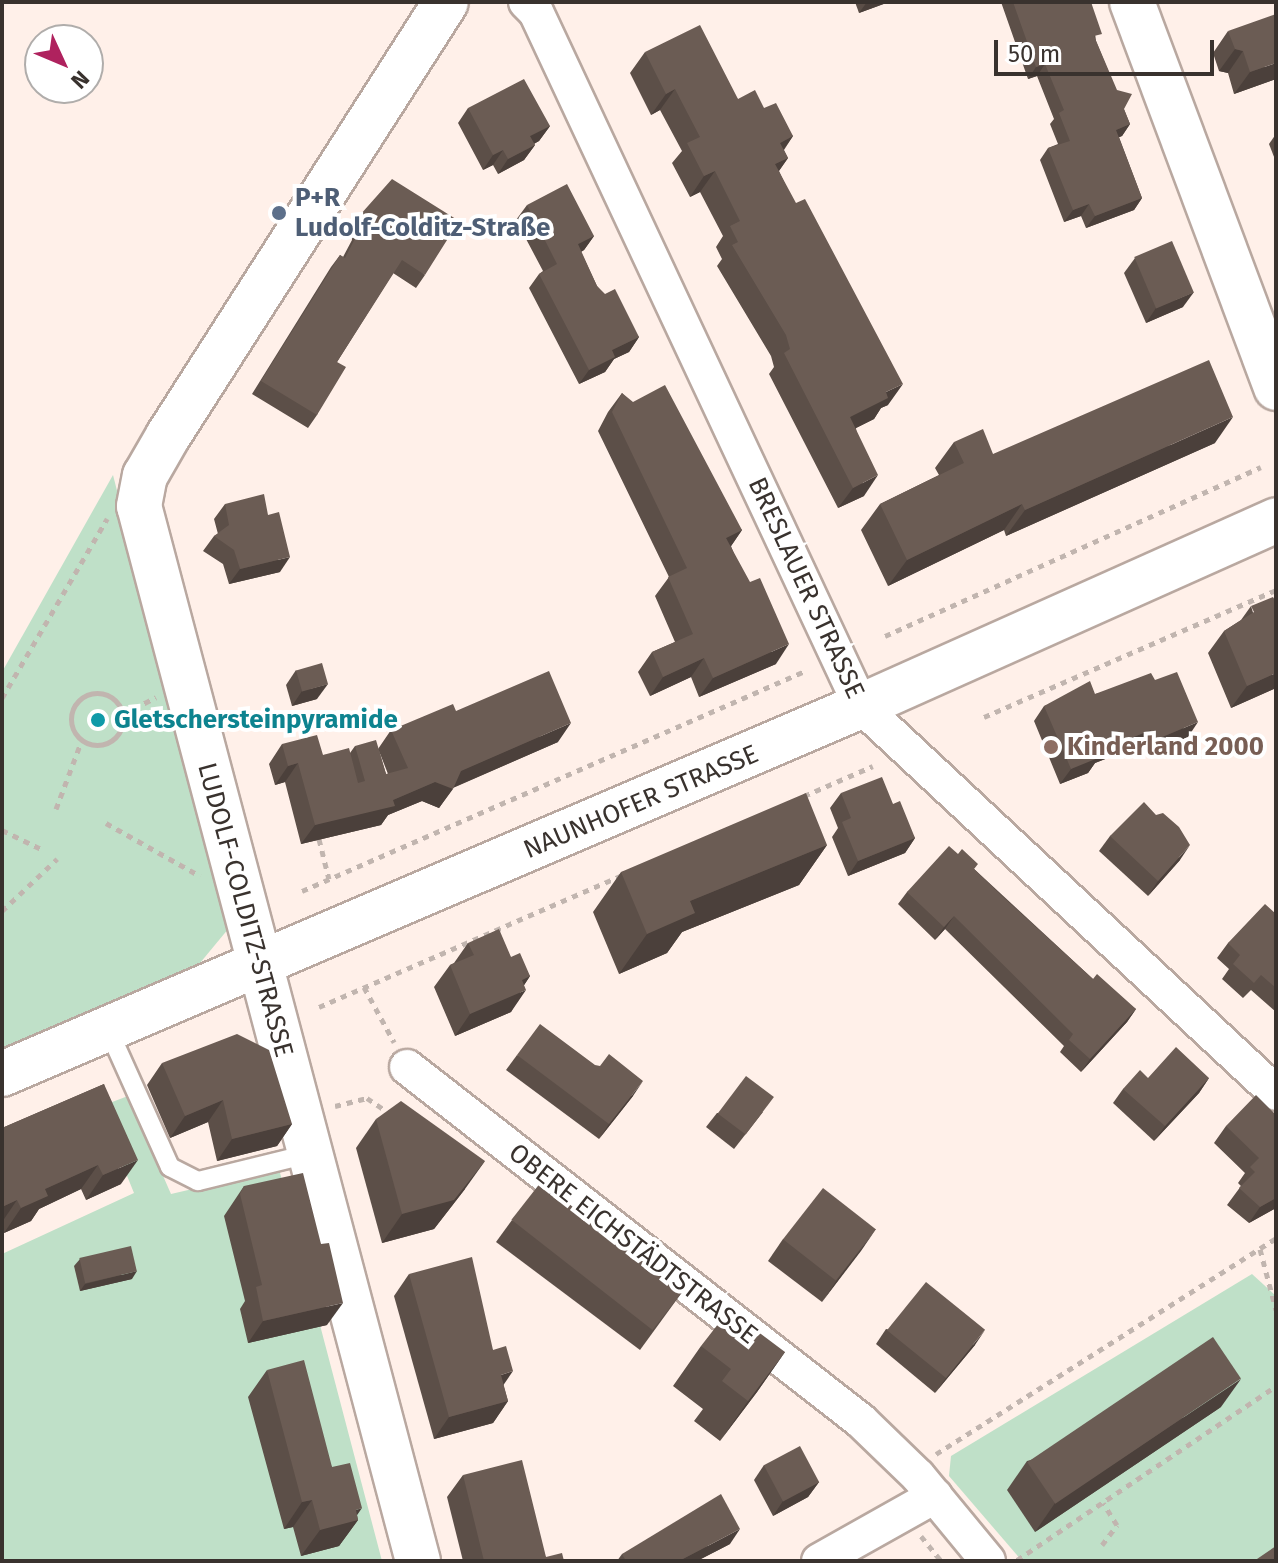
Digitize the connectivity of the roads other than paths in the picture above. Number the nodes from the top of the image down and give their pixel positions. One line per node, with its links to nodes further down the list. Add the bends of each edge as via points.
1 (446, 2): 7 (street, LUDOLF-COLDITZ-STRASSE, via 145,476 139,506)
2 (526, 2): 6 (street, BRESLAUER STRASSE, via 536,12)
3 (1132, 2): 4 (street)
4 (1276, 388)
5 (1276, 520): 6 (street, NAUNHOFER STRASSE)
6 (861, 706): 7 (street, NAUNHOFER STRASSE); 11 (street, BRESLAUER STRASSE)
7 (259, 965): 8 (street, NAUNHOFER STRASSE); 12 (street, LUDOLF-COLDITZ-STRASSE)
8 (108, 1029): 10 (street, NAUNHOFER STRASSE); 12 (lane, via 170,1167 198,1181)
9 (407, 1067): 13 (street, OBERE EICHSTÄDTSTRASSE, via 861,1421)
10 (2, 1074)
11 (1276, 1093)
12 (304, 1134): 14 (street, LUDOLF-COLDITZ-STRASSE)
13 (926, 1486): 15 (street); 16 (street, OBERE EICHSTÄDTSTRASSE)
14 (418, 1561)
15 (819, 1561)
16 (988, 1561)

